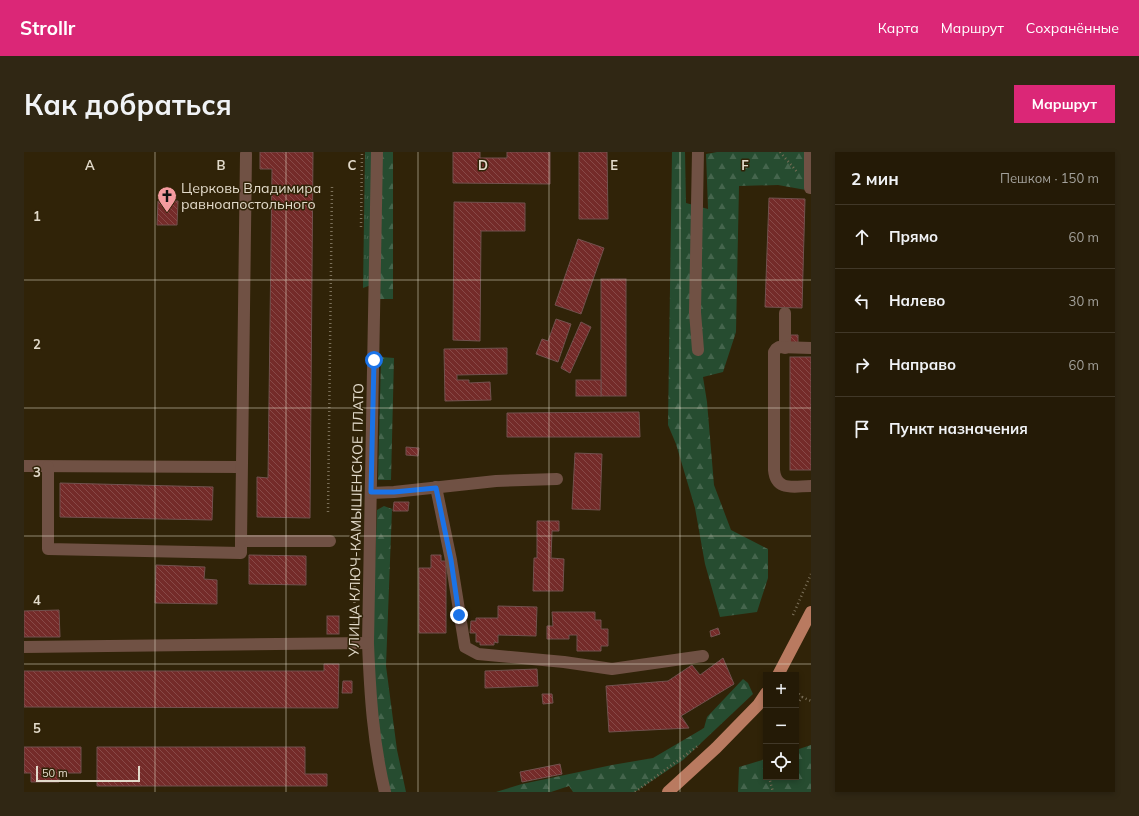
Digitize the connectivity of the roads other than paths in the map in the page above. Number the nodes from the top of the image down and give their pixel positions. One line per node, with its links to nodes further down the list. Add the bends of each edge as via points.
1 (378, 152): 16 (street, УЛИЦА КЛЮЧ-КАМЫШЕНСКОЕ ПЛАТО)
2 (698, 152): 9 (street, via 695,312)
3 (810, 152): 5 (street)
4 (246, 154): 12 (street)
5 (810, 188)
6 (785, 313): 7 (street)
7 (785, 348): 8 (street); 14 (street, via 776,349 774,352 774,476 782,486)
8 (811, 348)
9 (698, 350)
10 (24, 466): 11 (street)
11 (48, 467): 12 (street); 17 (street, via 48,549 241,553)
12 (241, 467): 17 (street)
13 (558, 479): 15 (street, via 496,481)
14 (811, 486)
15 (436, 488): 16 (street); 22 (street, via 465,647 478,654 612,669)
16 (371, 492): 20 (street, УЛИЦА КЛЮЧ-КАМЫШЕНСКОЕ ПЛАТО)
17 (241, 541): 18 (street)
18 (330, 541)
19 (811, 612): 23 (main road)
20 (368, 643): 21 (street); 25 (street, УЛИЦА КЛЮЧ-КАМЫШЕНСКОЕ ПЛАТО, via 372,714 379,770)
21 (24, 647)
22 (703, 656)
23 (780, 672)
24 (763, 698): 26 (main road, via 716,748)
25 (385, 792)
26 (668, 792)

